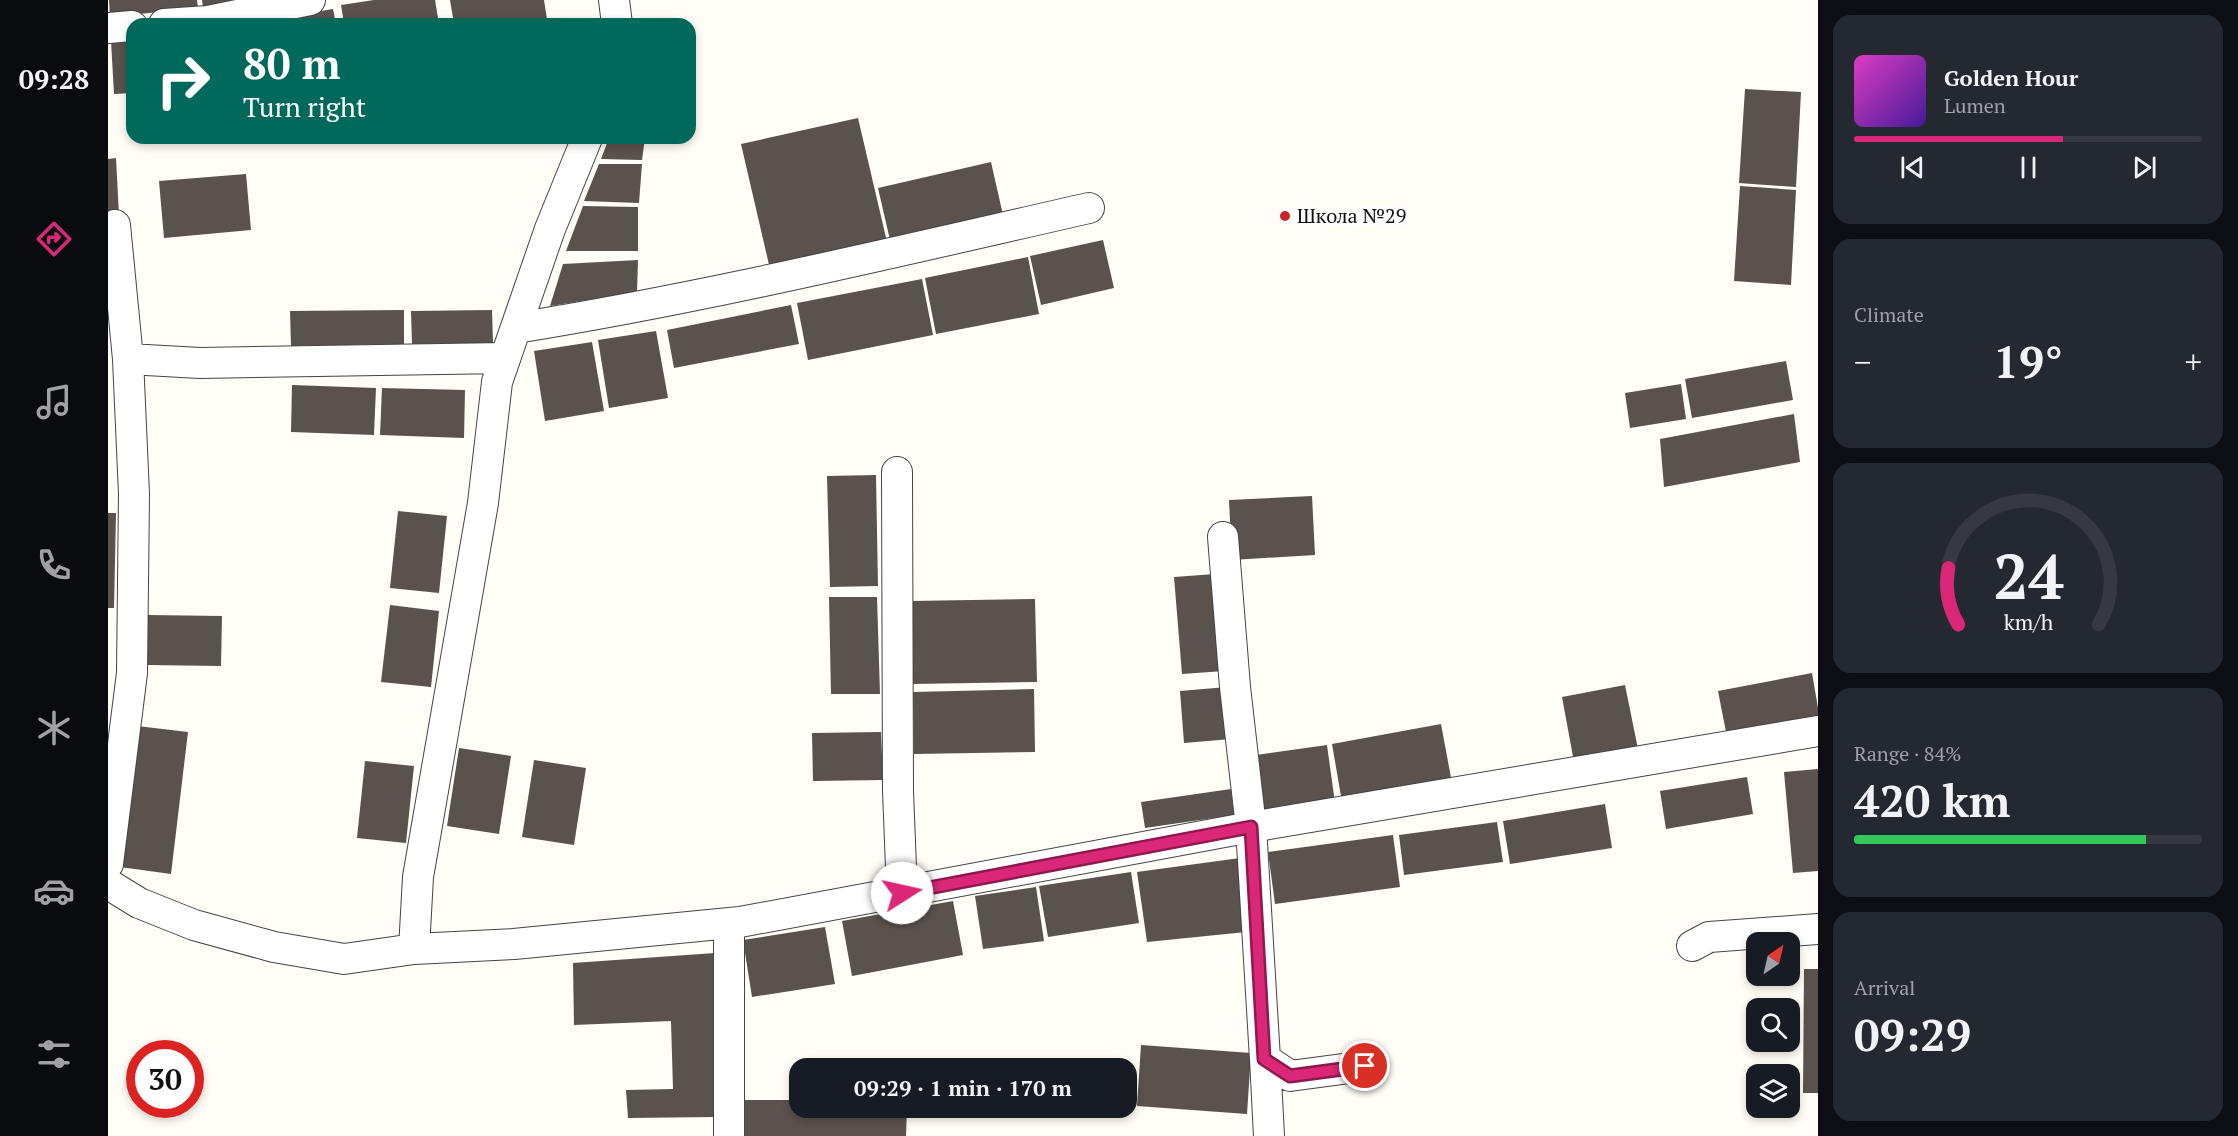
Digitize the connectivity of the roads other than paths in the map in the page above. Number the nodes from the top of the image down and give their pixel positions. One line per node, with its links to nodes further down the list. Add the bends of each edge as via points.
1 (310, 0): 3 (street)
2 (614, 0): 4 (street)
3 (223, 18)
4 (617, 18)
5 (126, 26): 6 (street)
6 (108, 28)
7 (585, 144): 10 (street)
8 (1089, 208): 10 (street, via 758,283)
9 (115, 225): 12 (street)
10 (516, 328): 11 (street)
11 (505, 358): 12 (street, via 200,363); 23 (street, via 497,382 483,503 418,877)
12 (128, 359): 17 (street, via 134,494 132,673)
13 (897, 472): 19 (street)
14 (1223, 537): 16 (street)
15 (1818, 731): 16 (street)
16 (1251, 827): 19 (street); 24 (street)
17 (108, 864)
18 (108, 884): 23 (street, via 139,903 194,925 274,947 344,959)
19 (902, 893): 20 (street)
20 (729, 923): 23 (street, via 514,944); 26 (street)
21 (1818, 928): 22 (street, via 1709,937)
22 (1692, 946)
23 (414, 949)
24 (1264, 1059): 25 (street, via 1290,1076); 27 (street)
25 (1365, 1066)
26 (729, 1136)
27 (1269, 1136)

